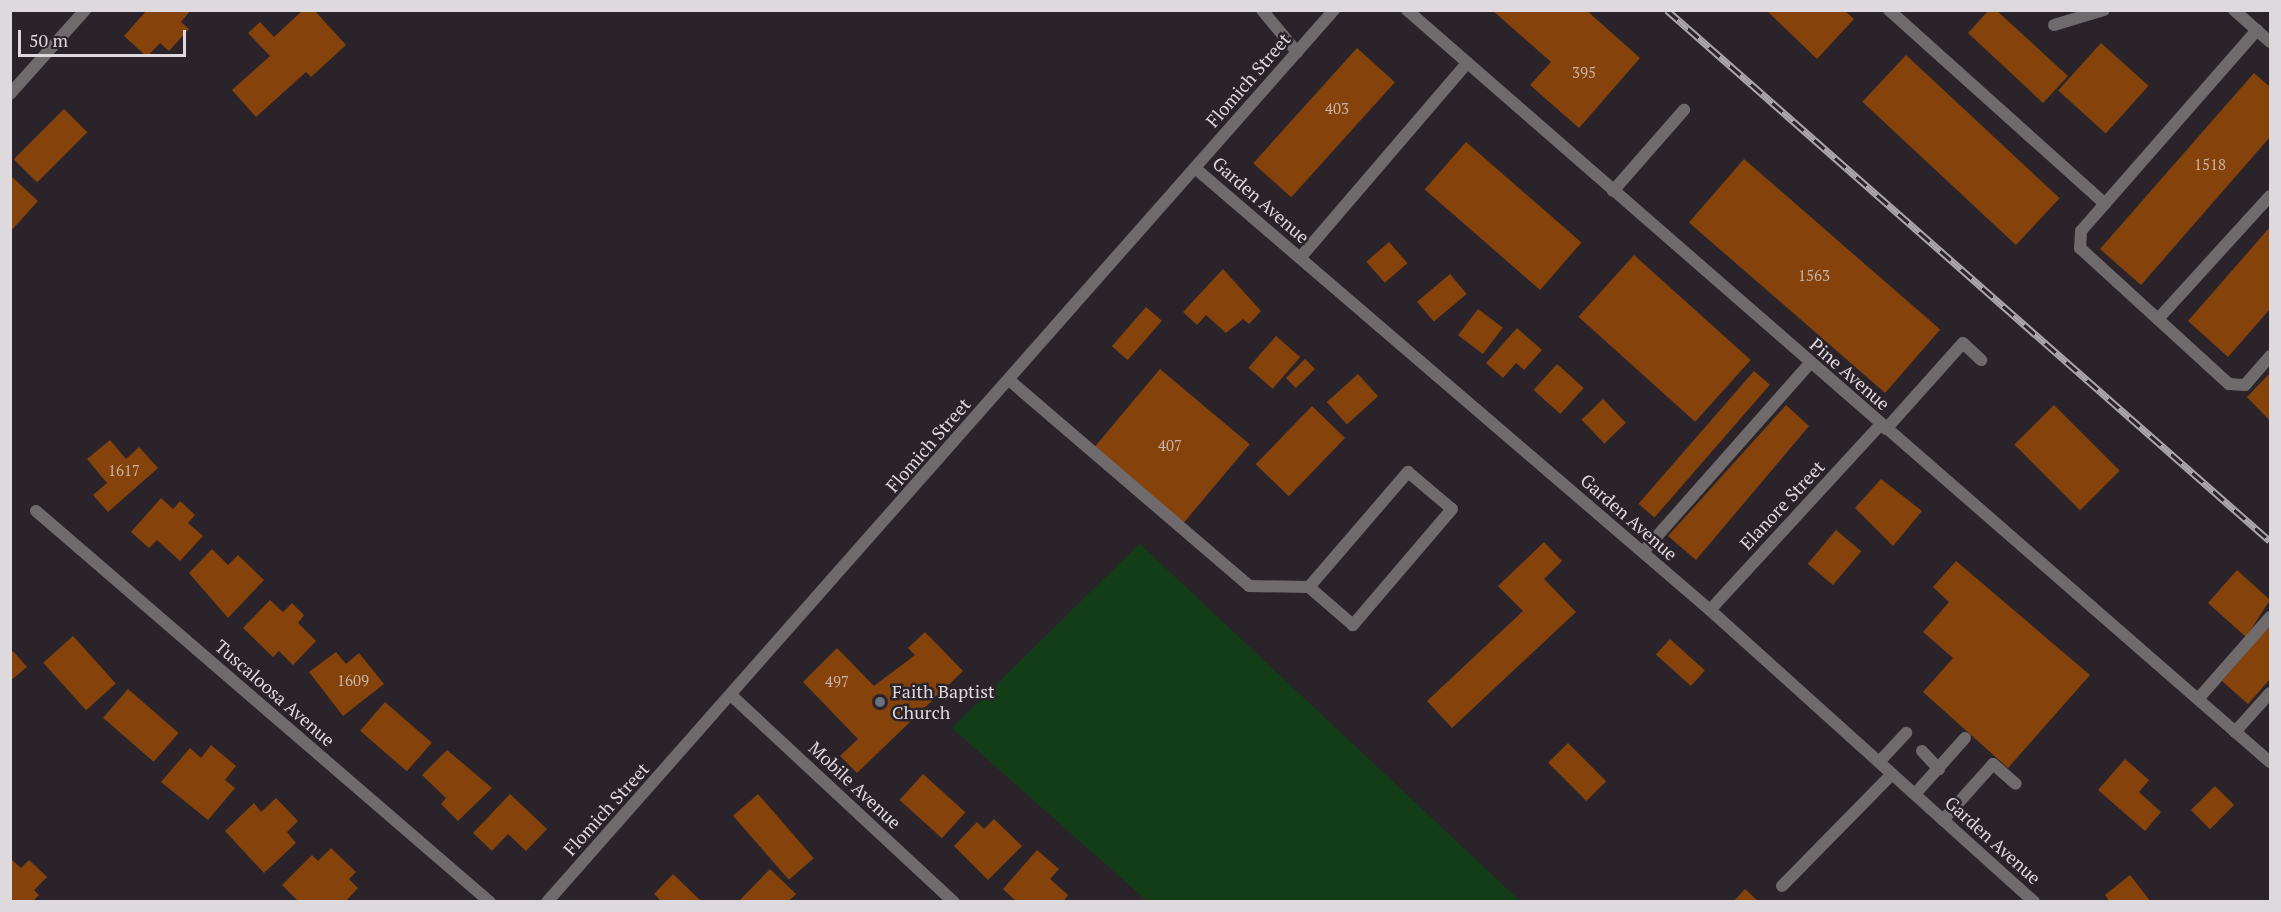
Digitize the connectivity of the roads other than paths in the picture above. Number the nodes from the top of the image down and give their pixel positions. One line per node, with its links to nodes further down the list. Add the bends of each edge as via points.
1 (85, 10): 13 (street)
2 (1262, 10): 11 (street)
3 (1334, 10): 11 (street, Flomich Street)
4 (1407, 10): 12 (street, Pine Avenue)
5 (1888, 10): 18 (street)
6 (2104, 10): 8 (street)
7 (2234, 10): 9 (street)
8 (2054, 26)
9 (2257, 30): 10 (street); 18 (street)
10 (2271, 42)
11 (1297, 52): 15 (street, Flomich Street)
12 (1467, 63): 16 (street, Pine Avenue); 19 (street)
13 (10, 94)
14 (1684, 110): 16 (street)
15 (1195, 168): 19 (street, Garden Avenue); 24 (street, Flomich Street)
16 (1613, 191): 23 (street, Pine Avenue)
17 (2271, 196): 20 (street)
18 (2105, 204): 20 (street, via 2081,231 2080,248)
19 (1300, 258): 27 (street, Garden Avenue)
20 (2158, 319): 21 (street, via 2229,384 2245,385)
21 (2271, 356)
22 (1981, 360): 25 (street, Elanore Street, via 1963,344)
23 (1810, 363): 25 (street, Pine Avenue); 27 (street)
24 (1009, 380): 28 (street, via 1249,586); 32 (street, Flomich Street)
25 (1883, 427): 29 (street, Elanore Street); 33 (street, Pine Avenue)
26 (36, 511): 46 (street, Tuscaloosa Avenue)
27 (1643, 552): 29 (street, Garden Avenue)
28 (1309, 587): 28 (street, via 1408,472 1452,509 1353,624)
29 (1710, 610): 38 (street, Garden Avenue)
30 (2271, 617): 33 (street)
31 (2271, 693): 34 (street)
32 (732, 696): 47 (street, Flomich Street); 48 (street, Mobile Avenue)
33 (2198, 699): 34 (street, Pine Avenue)
34 (2235, 732): 39 (street, Pine Avenue)
35 (1906, 733): 38 (street)
36 (1965, 738): 40 (street)
37 (1922, 751): 40 (street)
38 (1879, 762): 41 (street, Garden Avenue)
39 (2271, 762)
40 (1940, 769): 43 (street)
41 (1892, 774): 43 (street, Garden Avenue); 45 (street)
42 (2016, 784): 44 (street, via 1993,764)
43 (1915, 794): 44 (street, Garden Avenue)
44 (1943, 820): 49 (street, Garden Avenue)
45 (1782, 886)
46 (490, 902)
47 (547, 902)
48 (954, 902)
49 (2034, 902)

